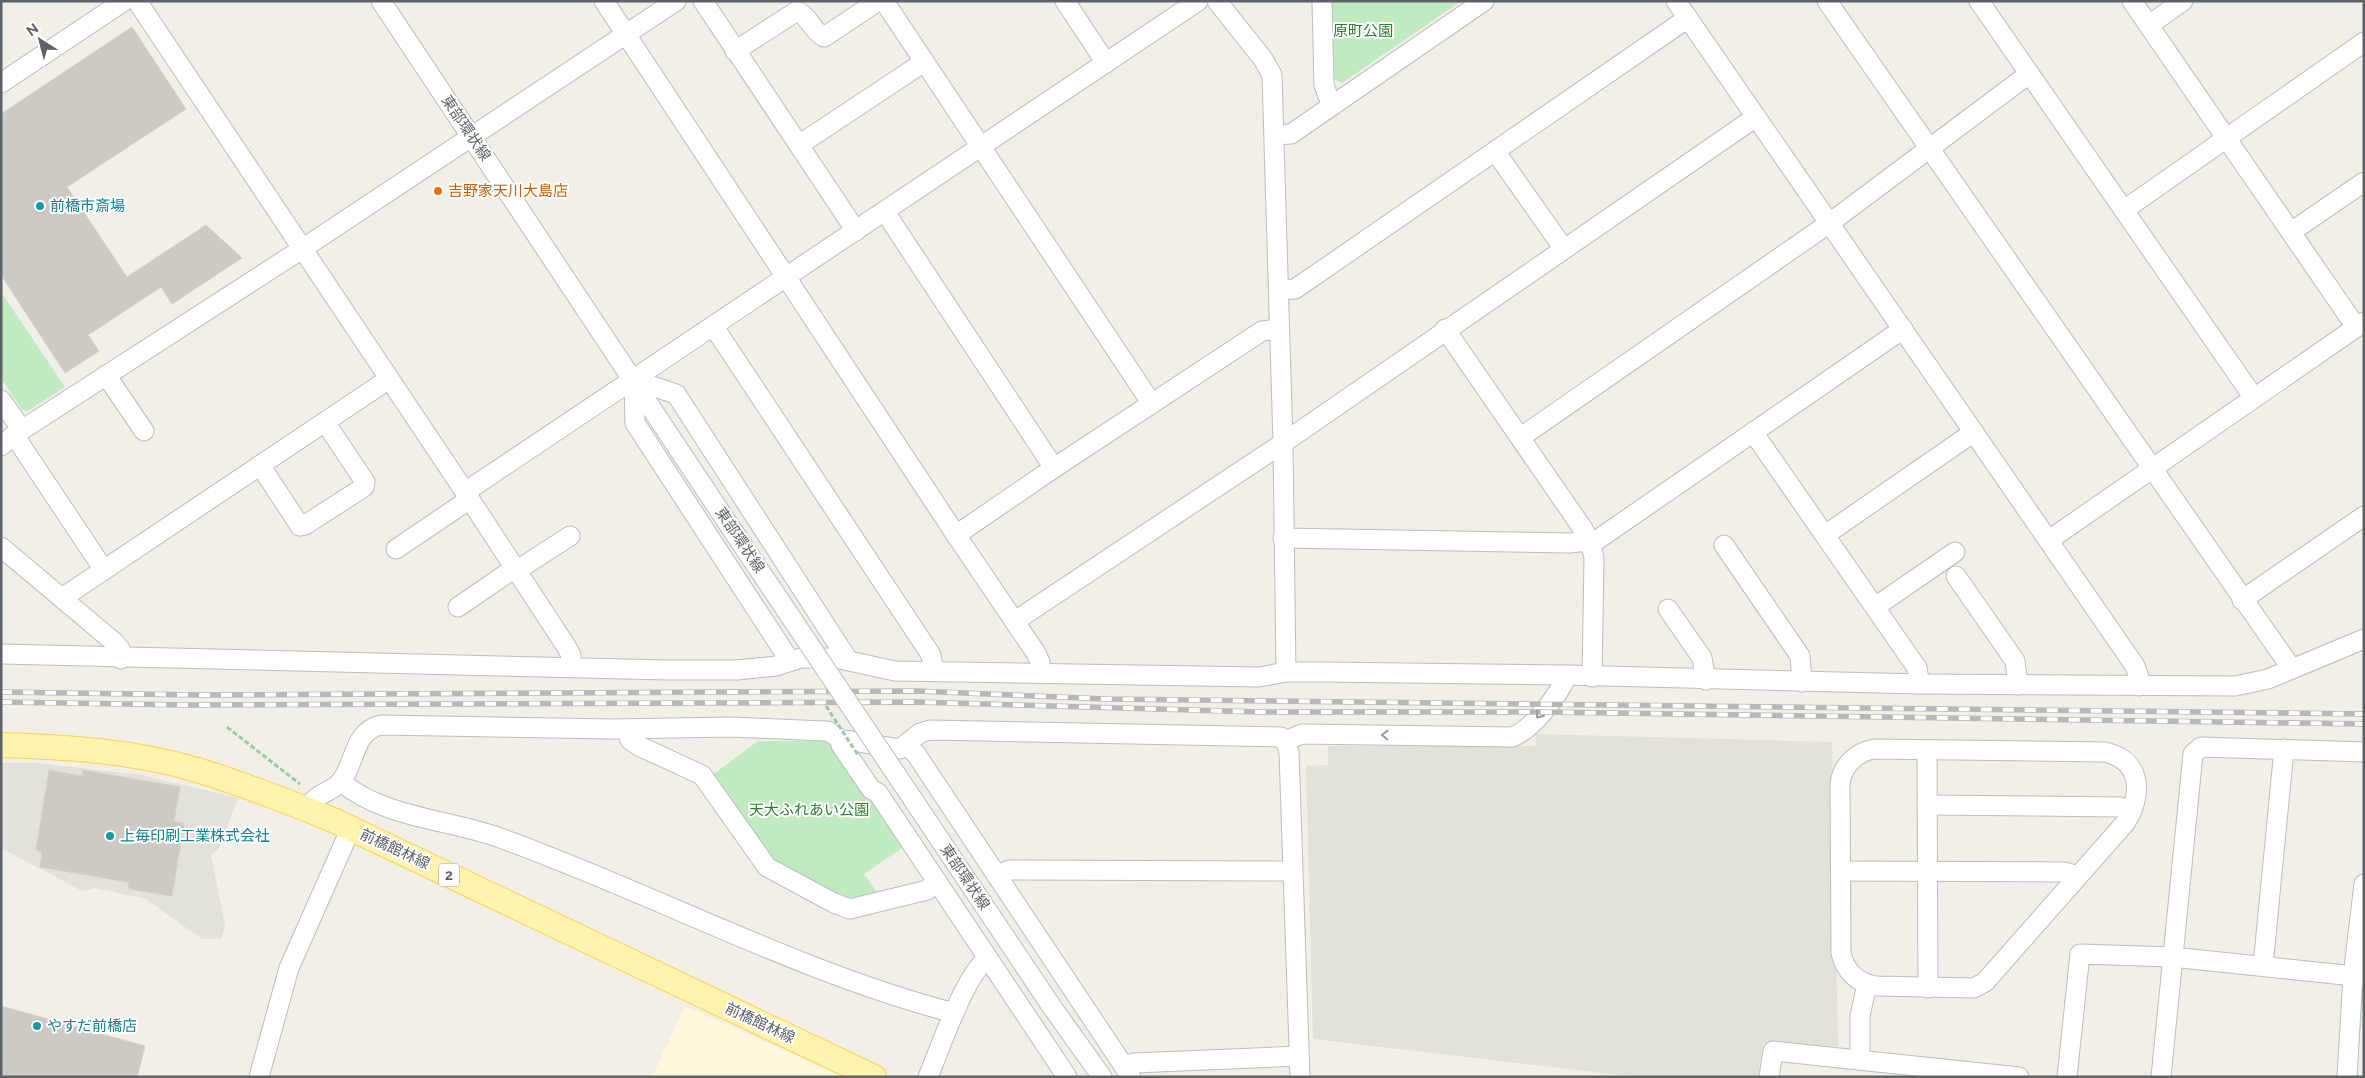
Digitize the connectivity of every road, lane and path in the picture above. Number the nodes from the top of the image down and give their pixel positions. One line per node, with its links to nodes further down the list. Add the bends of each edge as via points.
1 (124, 1): 27 (street)
2 (137, 1): 43 (street)
3 (382, 1): 31 (street, 東部環状線)
4 (604, 1): 21 (street)
5 (676, 1): 21 (street)
6 (703, 1): 23 (street)
7 (878, 1): 23 (street, via 824,37 806,15 797,11)
8 (884, 1): 24 (street)
9 (1065, 1): 25 (street)
10 (1198, 1): 25 (street)
11 (1217, 1): 30 (street, via 1271,70)
12 (1322, 1): 28 (street, via 1324,85)
13 (1484, 1): 28 (street)
14 (1676, 1): 19 (street)
15 (1827, 1): 35 (street)
16 (1979, 1): 26 (street)
17 (2132, 1): 20 (street)
18 (2183, 1): 20 (street)
19 (1688, 18): 29 (street); 36 (street)
20 (2149, 25): 32 (street)
21 (626, 34): 31 (street); 45 (street)
22 (2364, 42): 32 (street)
23 (735, 51): 33 (street)
24 (924, 62): 33 (street); 34 (street)
25 (1106, 63): 34 (street)
26 (2029, 74): 35 (street); 38 (street)
27 (1, 83)
28 (1334, 104): 30 (street, via 1291,134)
29 (1756, 117): 40 (street); 44 (street)
30 (1275, 135): 46 (street)
31 (472, 136): 43 (street); 54 (street, 東部環状線)
32 (2228, 139): 38 (street); 42 (street)
33 (799, 145): 41 (street)
34 (982, 148): 39 (street); 57 (street)
35 (1929, 149): 40 (street); 67 (street)
36 (1495, 151): 44 (street); 46 (street, via 1295,289)
37 (2364, 182): 42 (street)
38 (2124, 210): 55 (street)
39 (885, 212): 41 (street); 66 (street)
40 (1831, 222): 51 (street); 63 (street)
41 (856, 231): 45 (street)
42 (2291, 232): 47 (street)
43 (302, 249): 52 (street); 53 (street)
44 (1564, 249): 50 (street)
45 (787, 277): 48 (street); 70 (street)
46 (1279, 290): 49 (street)
47 (2360, 324): 55 (street)
48 (714, 327): 54 (street); 96 (street, via 931,654)
49 (1279, 329): 57 (street, via 1262,331); 64 (street)
50 (1445, 329): 63 (street); 64 (street)
51 (1904, 329): 60 (street); 61 (street)
52 (106, 375): 59 (street); 62 (street)
53 (389, 379): 58 (street); 68 (street)
54 (634, 380): 68 (street); 92 (street, via 676,394); 93 (street, via 635,423); 141 (street, 東部環状線, bridge)
55 (2254, 398): 67 (street)
56 (1, 400): 62 (street)
57 (1152, 404): 66 (street)
58 (326, 422): 65 (street); 65 (street, via 365,482 364,486 305,526 300,526)
59 (144, 431)
60 (1753, 432): 71 (street); 75 (street, via 1604,536)
61 (1974, 432): 71 (street); 74 (street)
62 (12, 437): 80 (street)
63 (1521, 437): 75 (street)
64 (1283, 443): 73 (street); 88 (street)
65 (260, 465): 80 (street)
66 (1054, 468): 70 (street)
67 (2152, 468): 74 (street); 84 (street)
68 (468, 496): 78 (street); 81 (street)
69 (2364, 516): 84 (street)
70 (956, 535): 88 (street)
71 (1825, 535): 86 (street)
72 (570, 536): 81 (street)
73 (1283, 538): 75 (street); 97 (street)
74 (2048, 540): 105 (street, via 2135,666)
75 (1589, 541): 100 (street, via 1594,558)
76 (1724, 545): 102 (street, via 1800,656)
77 (1, 547): 83 (street)
78 (396, 549)
79 (1955, 552): 86 (street)
80 (104, 570): 83 (street)
81 (515, 570): 85 (street); 94 (street, via 566,646)
82 (1956, 576): 104 (street, via 2015,661)
83 (62, 598): 91 (street, via 114,642 120,649)
84 (2242, 600): 95 (street)
85 (458, 607)
86 (1875, 607): 103 (street, via 1918,668)
87 (1668, 609): 101 (street, via 1702,658)
88 (1015, 621): 98 (street, via 1036,653)
89 (2364, 639): 95 (street)
90 (1, 654): 91 (street)
91 (121, 659): 94 (street)
92 (848, 660): 93 (street, via 801,658); 96 (street, via 884,669)
93 (790, 661): 94 (street, via 776,666 737,670)
94 (572, 667)
95 (2292, 669): 105 (street, via 2256,683 2235,686)
96 (934, 671): 98 (street)
97 (1286, 672): 98 (street, via 1259,677); 99 (street)
98 (1040, 673)
99 (1567, 675): 100 (street); 109 (street, one-way to 109, via 1560,689 1533,722 1512,737 1302,734)
100 (1592, 677): 101 (street)
101 (1706, 680): 102 (street)
102 (1802, 682): 103 (street)
103 (1920, 684): 104 (street)
104 (2018, 685): 105 (street)
105 (2139, 686)
106 (227, 727): 116 (path)
107 (627, 729): 108 (street, via 824,730); 115 (street, via 381,725 365,732); 125 (street, via 630,740 639,746 702,775 767,867 834,903 850,909 927,890)
108 (840, 740): 111 (street, via 900,749); 125 (street)
109 (1285, 740): 111 (street, via 1277,736 930,730 920,733); 120 (street, via 1289,752)
110 (1, 745): 116 (main road, 前橋館林線 / 2, via 76,749 161,761)
111 (906, 745): 123 (street, via 916,754)
112 (2284, 749): 114 (street); 127 (street, via 2201,747 2193,754); 129 (street)
113 (1927, 750): 117 (street); 118 (street, via 2112,754 2126,764 2137,782); 121 (street, via 1867,750 1846,766 1840,784)
114 (2364, 752)
115 (340, 782): 116 (street); 133 (street, via 380,805 503,839 848,981)
116 (306, 798): 119 (main road, 前橋館林線 / 2)
117 (1927, 805): 118 (street, via 2120,806); 122 (street)
118 (2132, 811): 124 (street)
119 (351, 828): 137 (street, via 289,968); 138 (main road, 前橋館林線 / 2)
120 (1292, 871): 123 (street, via 1010,870); 134 (street)
121 (1841, 871): 122 (street); 131 (street, via 1843,960 1850,974)
122 (1927, 872): 124 (street, via 2065,872); 132 (street)
123 (996, 875): 136 (street)
124 (2078, 876): 132 (street, via 1985,982 1974,988)
125 (937, 882): 128 (street)
126 (2364, 884): 130 (street)
127 (2172, 957): 129 (street); 145 (street, via 2080,954); 146 (street)
128 (988, 958): 133 (street, via 977,967); 140 (street)
129 (2263, 966): 130 (street)
130 (2359, 977): 147 (street)
131 (1867, 984): 132 (street); 135 (street, via 1860,1016)
132 (1928, 988)
133 (954, 1013): 139 (street)
134 (1299, 1056): 136 (street, via 1134,1063); 142 (street)
135 (1860, 1060): 143 (street, via 1773,1051); 144 (street)
136 (1128, 1072)
137 (259, 1077)
138 (874, 1077)
139 (928, 1077)
140 (1067, 1077)
141 (1102, 1077)
142 (1300, 1077)
143 (1769, 1077)
144 (2019, 1077)
145 (2066, 1077)
146 (2161, 1077)
147 (2348, 1077)

